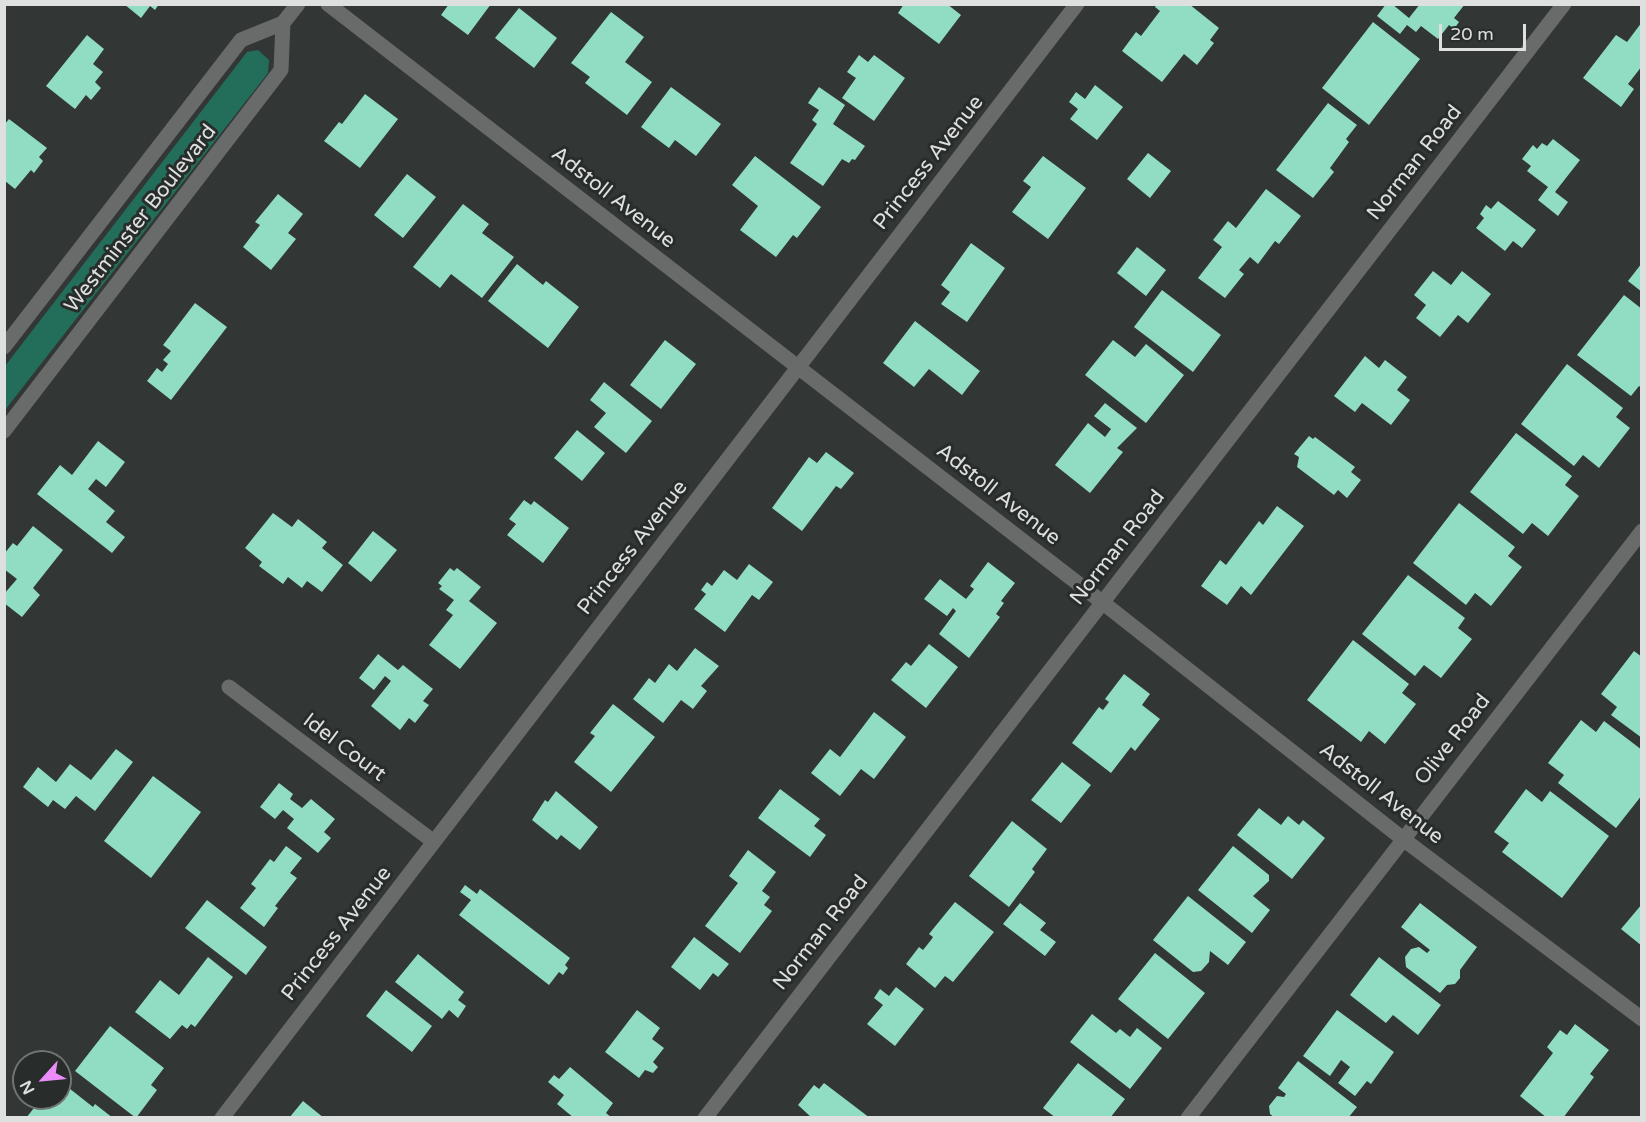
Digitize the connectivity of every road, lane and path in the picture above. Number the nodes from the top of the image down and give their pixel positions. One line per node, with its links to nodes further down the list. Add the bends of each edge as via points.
1 (298, 4): 5 (street)
2 (328, 4): 7 (street, Adstoll Avenue)
3 (1077, 4): 7 (street, Princess Avenue)
4 (1564, 4): 10 (street, Norman Road)
5 (284, 23): 6 (street, Westminster Boulevard, via 241,40); 8 (street, Westminster Boulevard, via 281,70)
6 (4, 347)
7 (798, 367): 10 (street, Adstoll Avenue); 13 (street, Princess Avenue)
8 (4, 431)
9 (1641, 531): 12 (street, Olive Road)
10 (1102, 602): 12 (street, Adstoll Avenue); 16 (street, Norman Road)
11 (229, 687): 13 (street, Idel Court)
12 (1403, 839): 14 (street, Adstoll Avenue); 17 (street, Olive Road)
13 (434, 842): 15 (street, Princess Avenue)
14 (1641, 1019)
15 (222, 1118)
16 (705, 1118)
17 (1188, 1118)

